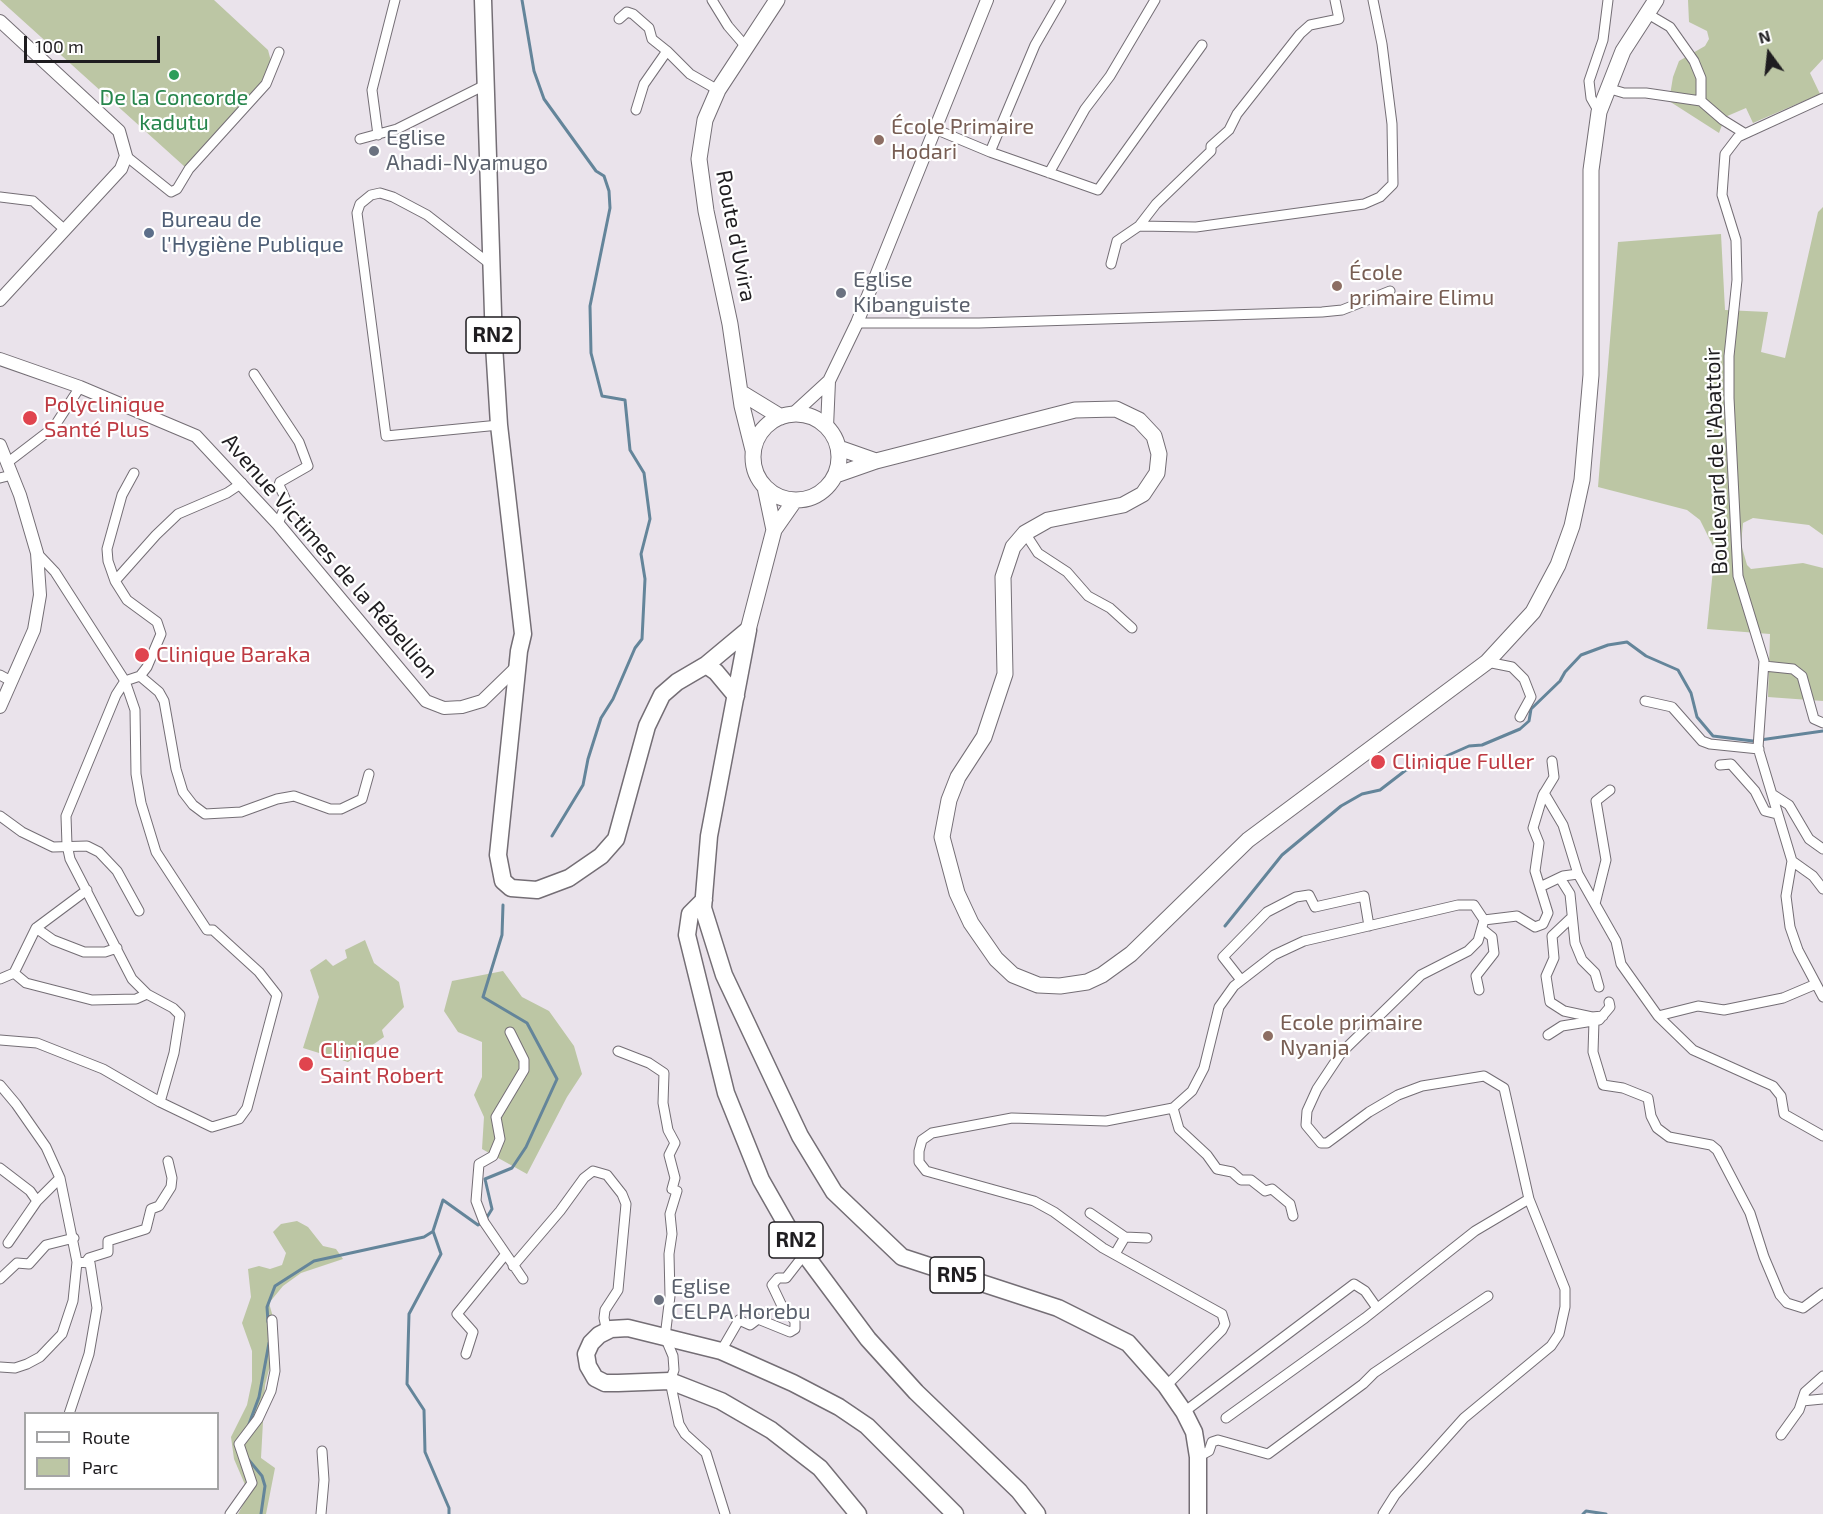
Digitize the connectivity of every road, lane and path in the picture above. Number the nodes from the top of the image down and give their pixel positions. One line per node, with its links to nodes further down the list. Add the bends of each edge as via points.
1 (394, 0): 28 (street, via 372,90)
2 (483, 0): 19 (highway, RN2)
3 (712, 0): 16 (street)
4 (777, 0): 16 (main road, Route d'Uvira)
5 (987, 0): 26 (street)
6 (1061, 0): 30 (street, via 1035,45)
7 (1155, 0): 32 (street)
8 (1335, 0): 34 (street, via 1339,19 1310,25 1300,34 1229,130)
9 (1373, 0): 34 (street, via 1392,124 1393,184 1380,197 1364,204 1196,227)
10 (1608, 0): 25 (street, via 1603,40 1589,81 1591,98)
11 (1656, 0): 12 (main road)
12 (1648, 14): 20 (main road, via 1623,51); 23 (street, via 1670,27 1695,61 1701,78)
13 (619, 19): 17 (street, via 627,12 633,14 649,28 652,39)
14 (1, 22): 31 (street, via 119,131)
15 (1202, 45): 32 (street, via 1101,188 1094,190)
16 (747, 48): 21 (main road, Route d'Uvira)
17 (668, 51): 21 (street, via 690,74); 24 (street, via 644,84)
18 (279, 52): 31 (street, via 266,84 189,169 177,189 171,192)
19 (485, 86): 28 (street, via 412,123); 36 (highway, RN2)
20 (1607, 88): 23 (street); 25 (main road)
21 (718, 90): 45 (main road, Route d'Uvira, via 701,135 700,182 723,282)
22 (1823, 98): 27 (street, Boulevard de l'Abattoir)
23 (1701, 101): 27 (street)
24 (636, 110)
25 (1599, 112): 66 (main road, via 1591,170 1591,375 1582,480 1558,565 1533,612)
26 (935, 129): 30 (street); 40 (street)
27 (1744, 133): 68 (street, Boulevard de l'Abattoir, via 1725,154 1722,195 1736,240 1737,263 1729,398 1738,576)
28 (378, 135): 29 (street)
29 (360, 139)
30 (990, 152): 32 (street)
31 (126, 156): 35 (street, via 121,169)
32 (1049, 173)
33 (0, 196): 35 (street, via 33,201)
34 (1139, 226): 37 (street, via 1117,241)
35 (65, 230): 39 (street)
36 (490, 264): 47 (highway, RN2); 47 (street, via 427,215 393,197 380,193 360,204 357,213 386,436)
37 (1111, 264)
38 (1390, 291): 40 (street, via 1342,310 1322,312)
39 (0, 300)
40 (857, 323): 43 (street)
41 (1, 358): 44 (street, Avenue Victimes de la Rébellion)
42 (254, 374): 59 (street, via 299,442 308,466 279,485 285,498)
43 (829, 381): 46 (street); 48 (street)
44 (80, 387): 53 (street, via 54,427); 56 (street, Avenue Victimes de la Rébellion, via 196,436)
45 (740, 392): 46 (main road); 51 (main road, Route d'Uvira)
46 (787, 415): 48 (main road, via 806,415); 51 (main road, via 763,430)
47 (500, 425): 69 (highway, RN2, via 524,634)
48 (827, 427): 50 (main road)
49 (0, 445): 53 (street)
50 (839, 448): 52 (main road); 55 (main road)
51 (753, 450): 57 (main road, via 755,470)
52 (876, 461): 55 (main road); 61 (main road, via 1076,410 1116,410 1149,428 1157,445 1158,464 1157,473 1143,494 1123,506 1047,520)
53 (6, 472): 62 (street)
54 (134, 473): 63 (street, via 122,495 107,549)
55 (836, 475): 58 (main road, via 815,496)
56 (242, 483): 59 (street, Avenue Victimes de la Rébellion); 63 (street, via 216,499 178,514)
57 (765, 487): 58 (main road, via 782,498); 60 (main road)
58 (795, 500): 60 (main road)
59 (278, 524): 69 (street, Avenue Victimes de la Rébellion, via 426,701 444,708 482,700)
60 (774, 530): 65 (main road)
61 (1025, 533): 64 (street, via 1038,553); 66 (main road, via 1013,547 1003,577 1007,649 1000,698 984,737 958,777 942,837 957,893 983,943 1013,975 1038,984 1087,982 1114,967 1248,840)
62 (37, 553): 71 (street, via 38,612 33,630); 72 (street, via 55,572)
63 (115, 581): 70 (street, via 127,600 160,627 159,642)
64 (1132, 628)
65 (748, 630): 67 (highway, RN2); 73 (highway, RN2)
66 (1487, 662): 76 (street, via 1512,667 1524,679 1531,697)
67 (706, 665): 69 (highway, RN2, via 662,694 655,707 616,839 601,856 569,878 526,891 511,888 499,875 497,863); 73 (highway)
68 (1764, 666): 77 (street, via 1793,669 1802,676 1814,719); 78 (street, Boulevard de l'Abattoir)
69 (517, 668)
70 (140, 676): 72 (street); 81 (street, via 164,701 183,792 205,814 241,812 294,796 341,809 362,799)
71 (6, 678): 75 (street)
72 (125, 681): 87 (street, via 66,816); 120 (street, via 135,710 136,774 141,804 156,852 207,930 213,930 260,972 277,995 247,1108 239,1119 212,1127)
73 (735, 696): 95 (highway, RN2, via 709,836)
74 (1645, 701): 78 (street, via 1672,707 1702,741 1710,744)
75 (0, 707)
76 (1520, 717)
77 (1823, 723)
78 (1759, 743): 84 (street)
79 (1552, 761): 83 (street, via 1554,777)
80 (1720, 765): 85 (street, via 1731,764 1755,791 1765,811)
81 (369, 774)
82 (1610, 790): 96 (street, via 1596,801 1606,861)
83 (1544, 793): 90 (street, via 1563,825); 92 (street, via 1533,828 1539,843 1535,871)
84 (1772, 794): 85 (street); 88 (street, via 1789,805 1809,838)
85 (1778, 813): 89 (street)
86 (0, 816): 87 (street, via 53,847)
87 (67, 845): 94 (street); 97 (street, via 87,846 99,852 117,871)
88 (1823, 849)
89 (1792, 861): 93 (street); 106 (street, via 1786,908 1798,950)
90 (1578, 874): 91 (street); 96 (street)
91 (1560, 878): 92 (street); 98 (street, via 1570,894)
92 (1540, 886): 99 (street, via 1548,913 1543,924 1529,926 1517,916)
93 (1823, 889)
94 (87, 890): 101 (street); 102 (street)
95 (704, 900): 136 (highway, RN2, via 690,914 687,935 726,1093 761,1180); 152 (highway, RN5, via 703,908 724,975 800,1136 834,1192 902,1257 1058,1308 1128,1343)
96 (1595, 904): 113 (street, via 1616,941 1621,963)
97 (139, 911)
98 (1571, 918): 107 (street, via 1575,943 1582,960 1595,973); 112 (street, via 1552,936 1554,958 1546,976 1550,1002 1564,1011)
99 (1483, 924): 100 (street, via 1474,905 1458,905); 108 (street, via 1492,937 1494,953 1476,976); 126 (street, via 1478,940 1468,951 1420,975 1341,1053 1317,1089 1307,1111 1306,1125 1321,1143 1327,1143 1398,1095 1422,1086 1484,1076 1504,1088)
100 (1369, 926): 105 (street, via 1295,944); 105 (street, via 1364,896 1315,907 1309,895 1296,897 1267,912 1222,957)
101 (36, 928): 102 (street, via 53,940 84,952); 103 (street)
102 (117, 948): 109 (street, via 132,979)
103 (14, 973): 104 (street); 109 (street, via 26,983 92,1000 136,999)
104 (0, 979)
105 (1241, 980): 121 (street, via 1219,1007 1204,1068 1192,1091)
106 (1816, 984): 110 (street); 113 (street, via 1774,1000 1724,1010 1698,1006)
107 (1599, 987)
108 (1479, 990)
109 (147, 994): 120 (street, via 180,1015)
110 (1823, 997)
111 (1610, 1002): 112 (street)
112 (1603, 1016): 114 (street)
113 (1658, 1016): 122 (street, via 1693,1050 1773,1086 1784,1114)
114 (1594, 1021): 116 (street, via 1562,1026); 141 (street, via 1593,1052 1603,1085 1648,1098 1657,1128 1669,1137 1711,1145 1717,1150 1750,1213 1764,1257 1787,1303 1803,1308)
115 (510, 1032): 135 (street, via 524,1060 524,1070 496,1117 500,1139 493,1156 479,1164 476,1171 480,1212)
116 (1548, 1035)
117 (0, 1040): 120 (street, via 37,1043 103,1069)
118 (618, 1051): 146 (street, via 664,1073 663,1103 675,1143 669,1155 675,1178 672,1189 677,1191 670,1214 670,1296)
119 (0, 1085): 125 (street, via 46,1147)
120 (160, 1102)
121 (1173, 1108): 129 (street, via 1179,1129 1217,1169 1232,1172 1241,1180 1251,1180 1264,1191 1272,1189 1290,1204); 134 (street, via 1106,1121 1012,1118 932,1133 922,1140 919,1162 926,1171 1034,1202)
122 (1823, 1136)
123 (168, 1161): 137 (street, via 171,1187 159,1206 151,1209 146,1229 108,1241 108,1252)
124 (0, 1168): 127 (street)
125 (60, 1178): 127 (street); 131 (street)
126 (1529, 1199): 143 (street, via 1475,1231); 168 (street, via 1565,1289 1566,1308 1559,1334 1551,1347 1486,1399 1443,1440)
127 (37, 1201): 133 (street)
128 (1090, 1213): 130 (street)
129 (1293, 1216)
130 (1125, 1237): 132 (street); 134 (street)
131 (74, 1238): 137 (street); 139 (street, via 46,1245 29,1264 17,1263)
132 (1147, 1238)
133 (8, 1243)
134 (1115, 1254): 152 (street, via 1214,1308 1225,1318 1222,1330)
135 (505, 1255): 138 (street); 148 (street, via 459,1309 457,1317 473,1332)
136 (807, 1256): 147 (street, via 786,1278 778,1278 772,1285 795,1321 795,1329 790,1332 758,1319 750,1325 739,1320); 166 (highway, RN2, via 868,1339 916,1392 1019,1491)
137 (82, 1262): 149 (street, via 62,1334 40,1357 27,1364); 155 (street, via 90,1263 97,1308 88,1354)
138 (513, 1266): 140 (street); 145 (street, via 585,1178 593,1171 606,1175 626,1204 618,1290 605,1310)
139 (0, 1279)
140 (523, 1279)
141 (1823, 1293)
142 (1488, 1296): 160 (street, via 1374,1373 1268,1454 1218,1440)
143 (1377, 1308): 156 (street, via 1354,1284); 157 (street)
144 (273, 1320): 161 (street, via 271,1391 258,1419 238,1444 252,1483)
145 (607, 1332): 146 (highway, via 628,1328); 151 (highway, via 591,1343 586,1354 595,1378 605,1383)
146 (664, 1337): 147 (highway); 151 (street, via 673,1356)
147 (721, 1351): 165 (highway, via 794,1383 867,1426)
148 (466, 1354)
149 (0, 1367)
150 (1823, 1376): 154 (street, via 1812,1383)
151 (670, 1381): 163 (street, via 679,1424 706,1453); 164 (highway, via 721,1401 771,1430 820,1468)
152 (1166, 1386): 156 (highway, RN5)
153 (1823, 1399): 154 (street)
154 (1802, 1401): 158 (street)
155 (69, 1412)
156 (1184, 1412): 160 (highway, RN5, via 1194,1432)
157 (1226, 1418)
158 (1781, 1435)
159 (322, 1451): 162 (street)
160 (1198, 1457): 167 (highway, RN5)
161 (230, 1514)
162 (321, 1514)
163 (725, 1514)
164 (858, 1514)
165 (955, 1514)
166 (1037, 1514)
167 (1198, 1514)
168 (1383, 1514)

